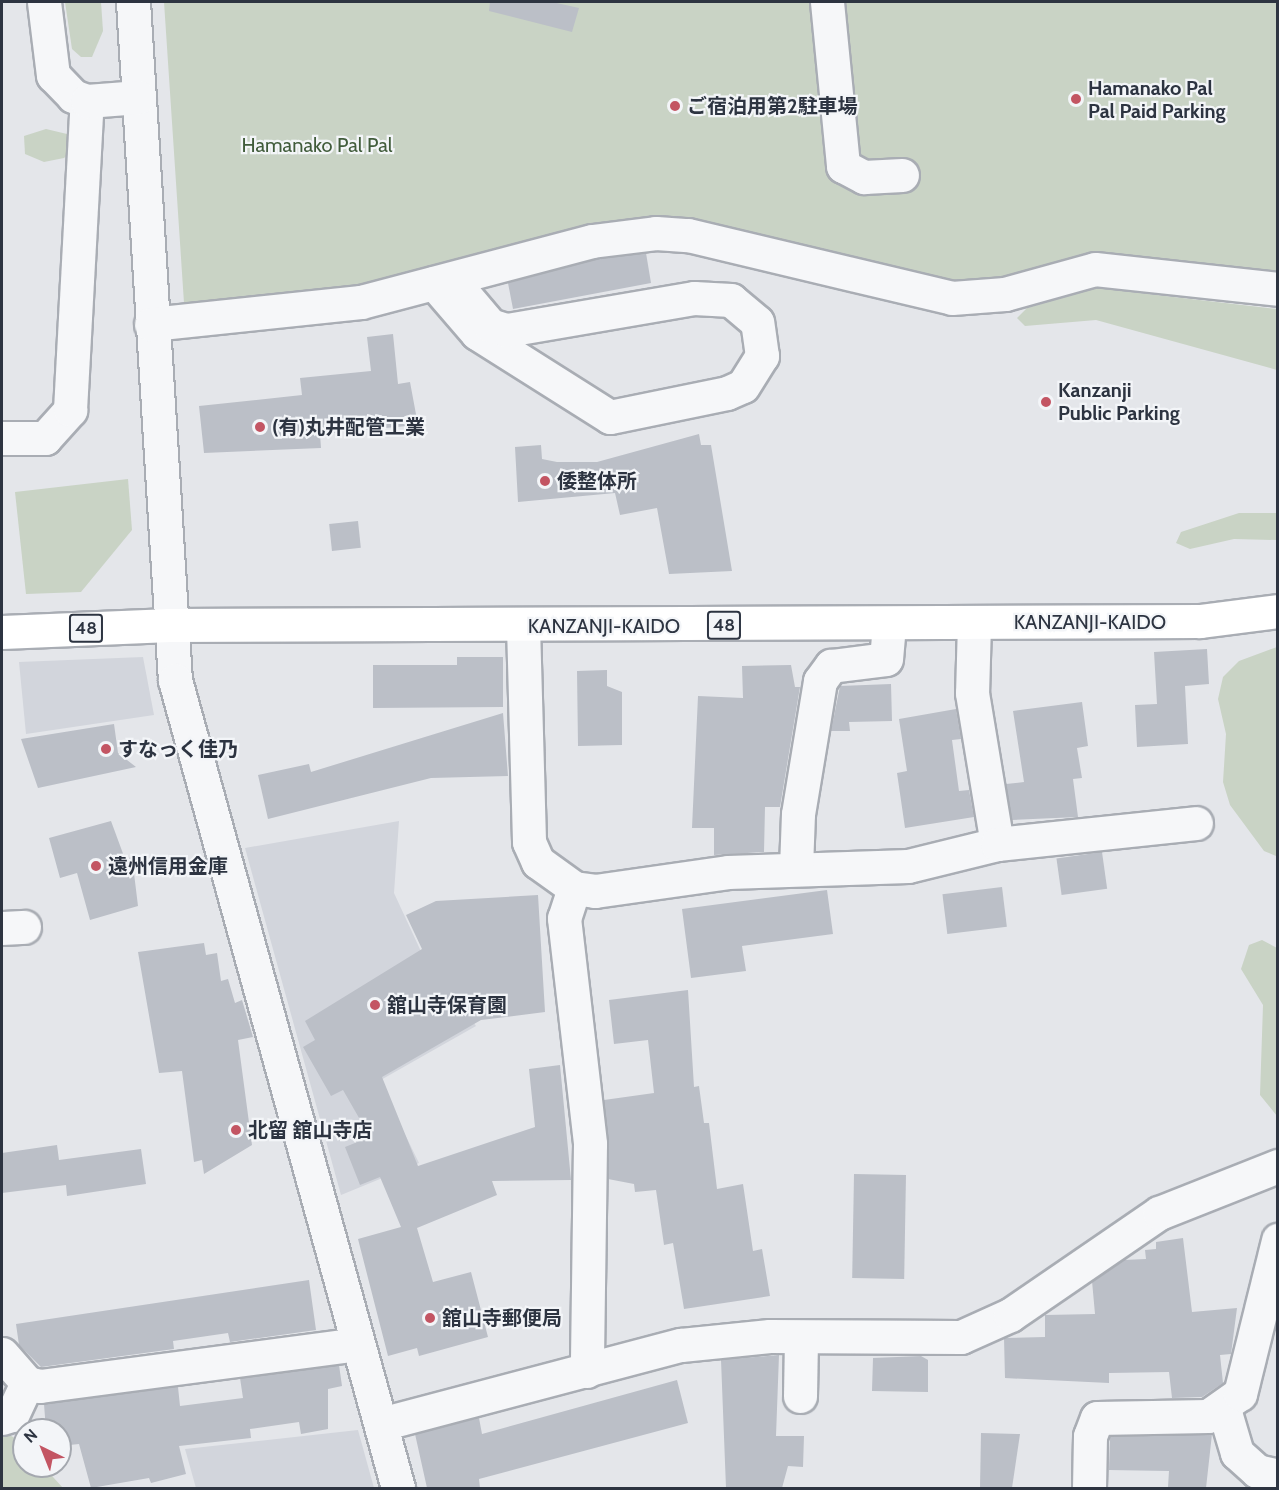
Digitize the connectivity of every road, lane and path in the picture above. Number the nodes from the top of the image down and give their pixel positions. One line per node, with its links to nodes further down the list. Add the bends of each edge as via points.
1 (44, 2): 5 (street, via 53,75 73,96)
2 (133, 2): 4 (street)
3 (827, 2): 6 (street, via 843,166 864,177)
4 (138, 97): 5 (street); 9 (street)
5 (87, 101): 10 (street, via 70,410 45,438)
6 (902, 175)
7 (442, 281): 7 (street, via 490,325 506,330 694,298 731,300 757,322 762,356 743,386 727,393 610,417 477,333); 8 (street, via 592,241 656,233 688,235 952,298 1005,294 1095,269); 9 (street, via 342,305)
8 (1278, 290)
9 (151, 324): 14 (street)
10 (2, 438)
11 (1278, 611): 12 (main road, KANZANJI-KAIDO / 48, via 1200,621)
12 (974, 623): 13 (main road, KANZANJI-KAIDO / 48); 18 (street, via 972,693)
13 (889, 624): 15 (main road, KANZANJI-KAIDO / 48); 19 (street, via 886,659 831,666 820,681 798,814)
14 (170, 625): 15 (main road, KANZANJI-KAIDO / 48); 16 (main road, KANZANJI-KAIDO / 48); 24 (street, via 179,698)
15 (523, 627): 20 (street, via 529,842 538,862)
16 (2, 632)
17 (1196, 823): 18 (street)
18 (997, 844): 19 (street, via 908,866)
19 (796, 868): 20 (street, via 595,891)
20 (574, 888): 26 (street, via 564,918 590,1144)
21 (1278, 1166): 23 (street, via 1159,1213 986,1328 935,1339)
22 (1278, 1240): 29 (street, via 1248,1377)
23 (801, 1337): 26 (street, via 681,1345); 28 (street)
24 (357, 1344): 27 (street, via 175,1371); 31 (street)
25 (2, 1354): 27 (street)
26 (586, 1371): 31 (street)
27 (27, 1383): 30 (street, via 12,1415)
28 (800, 1396)
29 (1224, 1409): 32 (street, via 1237,1453 1257,1471); 34 (street, via 1208,1416 1097,1418 1090,1436)
30 (2, 1418)
31 (381, 1424): 33 (street)
32 (1278, 1476)
33 (398, 1488)
34 (1089, 1488)

